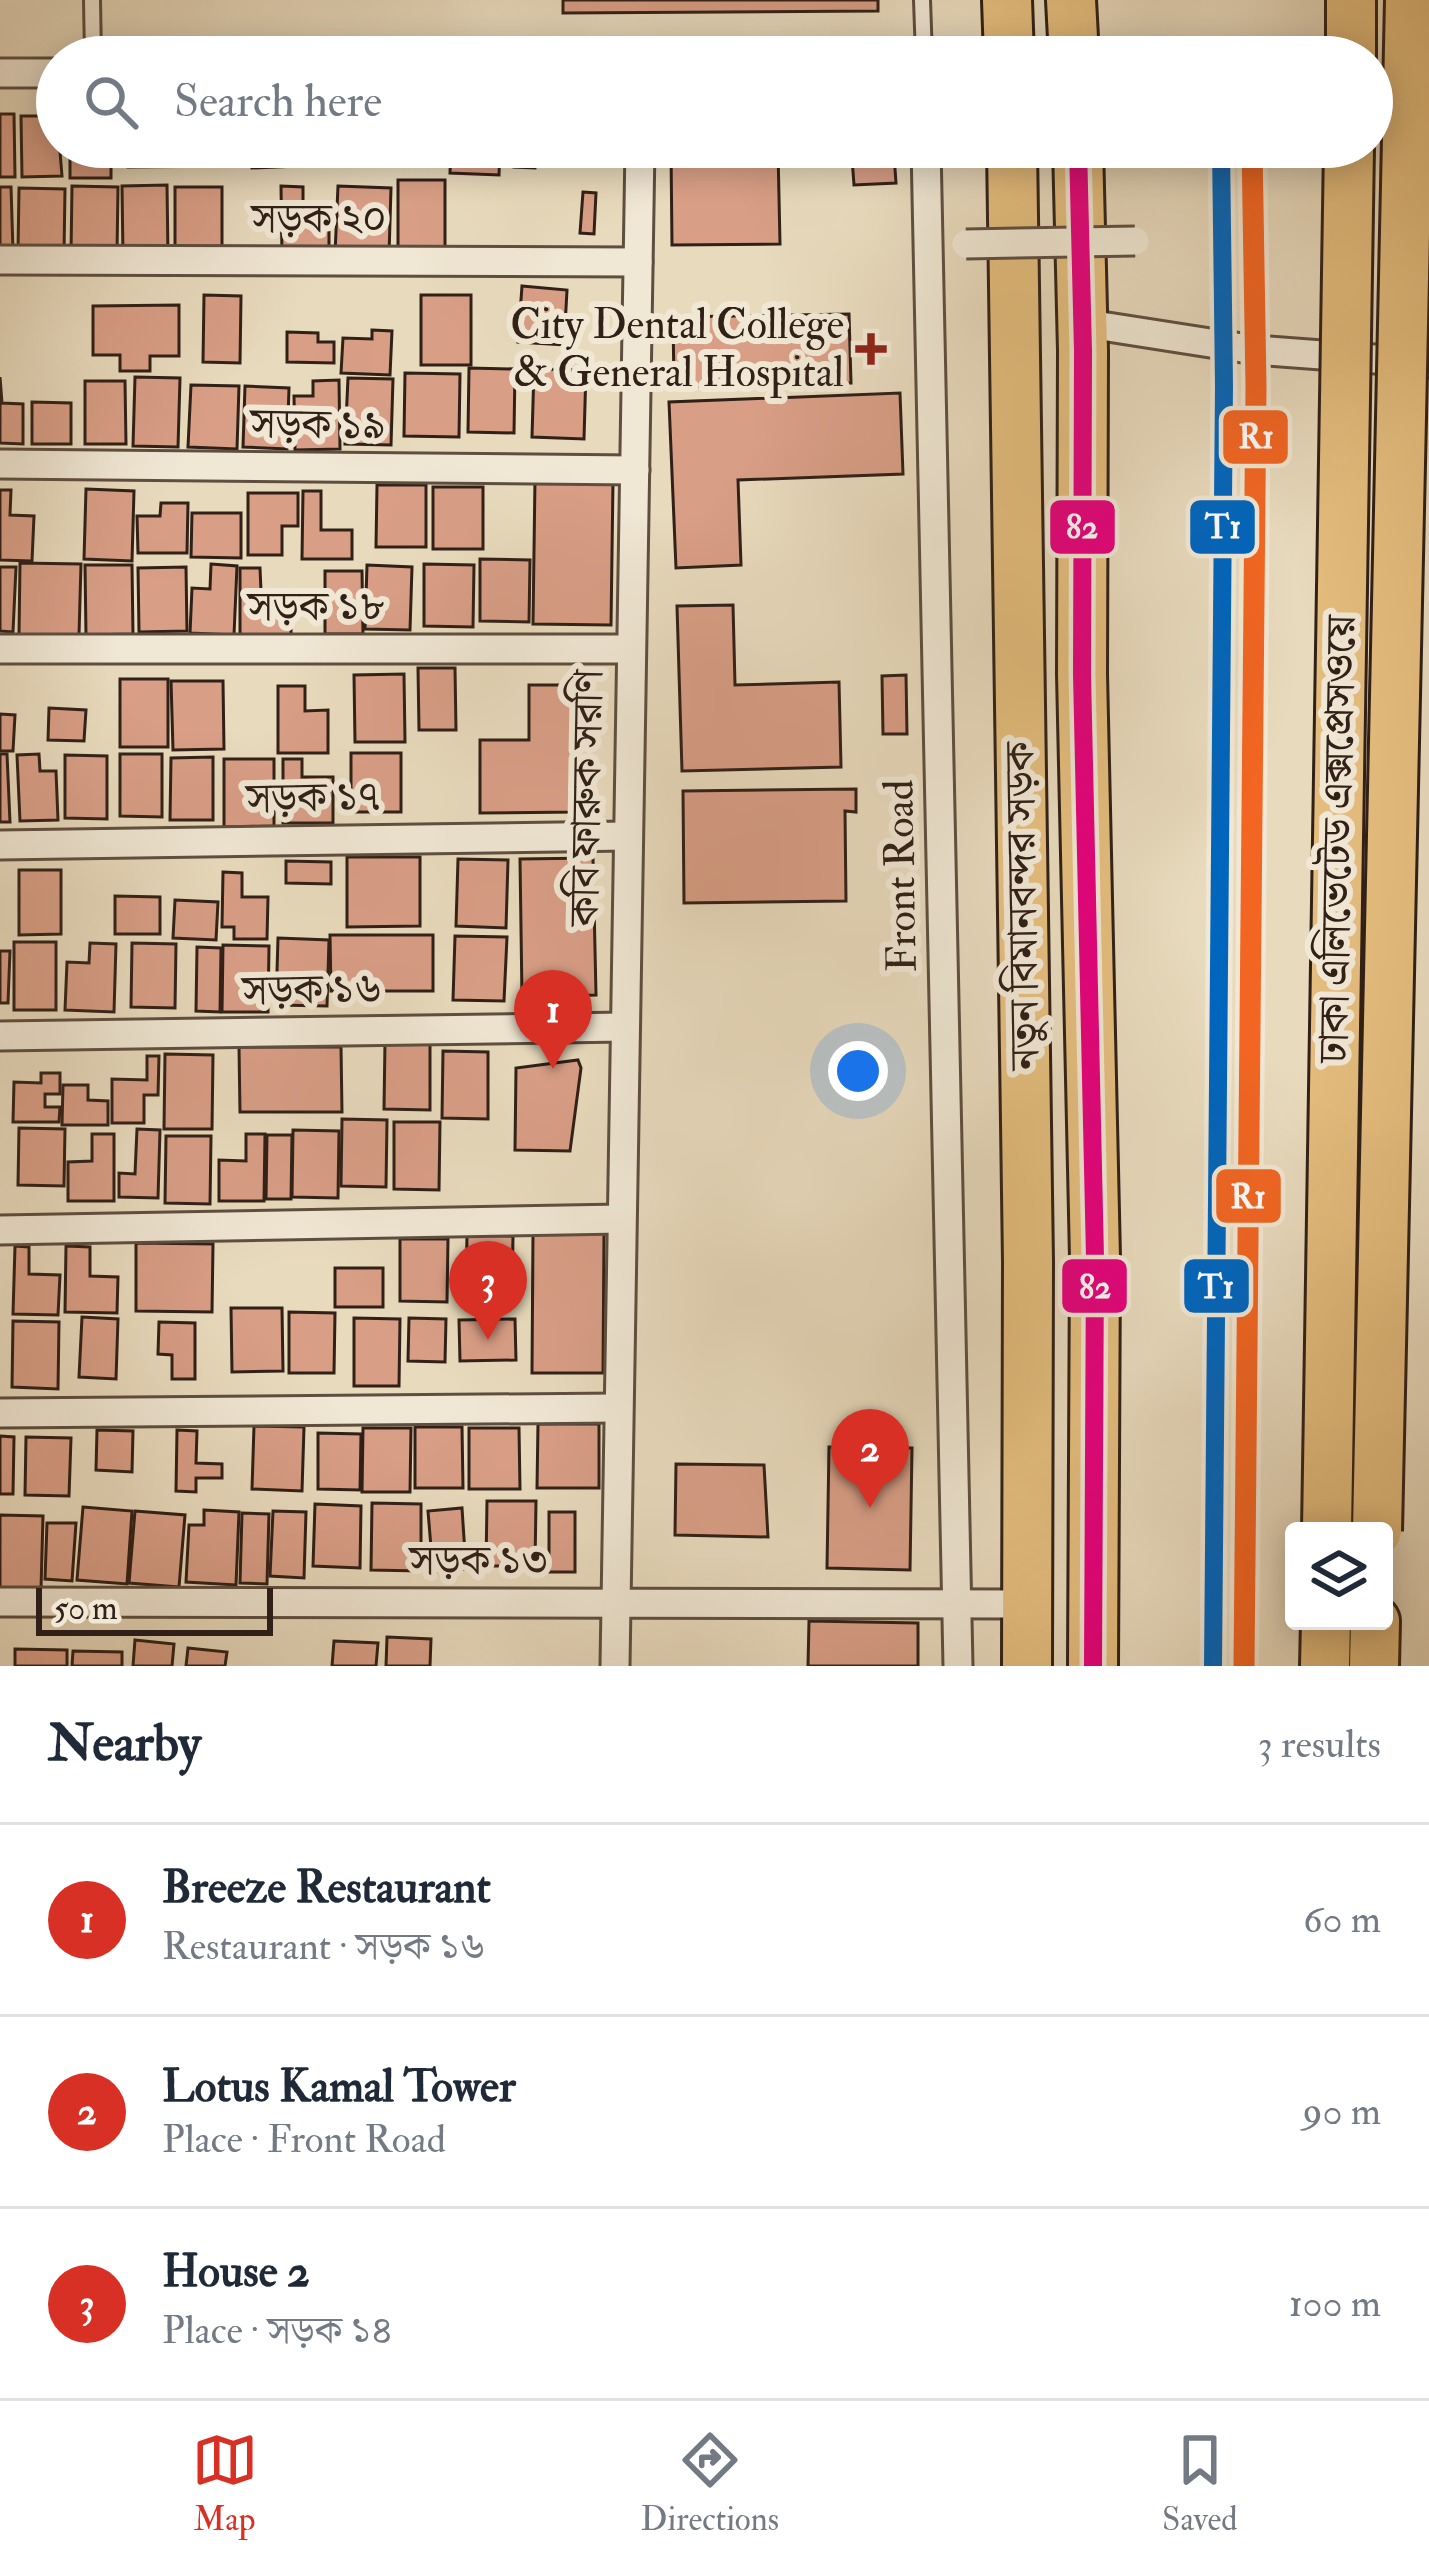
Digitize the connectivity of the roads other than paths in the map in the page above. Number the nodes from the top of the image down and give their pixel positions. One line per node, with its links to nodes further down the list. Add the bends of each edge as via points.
1 (92, 0): 7 (lane)
2 (922, 0): 8 (lane)
3 (1007, 0): 9 (highway)
4 (1071, 0): 10 (highway)
5 (1352, 0): 11 (highway)
6 (1410, 0): 38 (highway, ঢাকা এলিভেটেড এক্সপ্রেসওয়ে, bridge)
7 (92, 36)
8 (923, 36)
9 (1009, 36)
10 (1073, 36)
11 (1351, 36)
12 (0, 73): 13 (street)
13 (36, 73)
14 (640, 168): 22 (street, কবি ফারুক সরণি)
15 (926, 168): 41 (street, Front Road)
16 (1012, 168): 42 (highway, নতুন বিমানবন্দর সড়ক)
17 (1078, 168): 23 (highway, নতুন বিমানবন্দর সড়ক)
18 (1349, 168): 37 (highway, ঢাকা এলিভেটেড এক্সপ্রেসওয়ে, bridge)
19 (1135, 242): 20 (street, bridge)
20 (966, 244)
21 (0, 260): 22 (street, সড়ক ২০)
22 (638, 262): 26 (street, কবি ফারুক সরণি)
23 (1082, 323): 24 (street, via 1255,350); 48 (highway, নতুন বিমানবন্দর সড়ক)
24 (1429, 363)
25 (0, 464): 26 (street, সড়ক ১৯)
26 (635, 470): 28 (street, কবি ফারুক সরণি)
27 (0, 650): 28 (street, সড়ক ১৮)
28 (631, 650): 29 (street, কবি ফারুক সরণি)
29 (628, 836): 30 (street, সড়ক ১৭); 31 (street, কবি ফারুক সরণি)
30 (0, 844)
31 (625, 1027): 32 (street, সড়ক ১৬); 33 (street, কবি ফারুক সরণি)
32 (0, 1036)
33 (621, 1219): 34 (street); 35 (street, কবি ফারুক সরণি)
34 (0, 1230)
35 (618, 1408): 36 (street); 40 (street, কবি ফারুক সরণি)
36 (0, 1413)
37 (1327, 1522)
38 (1377, 1522)
39 (0, 1601): 40 (street, সড়ক ১৩)
40 (614, 1604): 41 (street, সড়ক ১৩); 45 (street, কবি ফারুক সরণি)
41 (958, 1604): 42 (street, সড়ক ১৩); 46 (street, Front Road)
42 (1028, 1604): 47 (highway, নতুন বিমানবন্দর সড়ক)
43 (1325, 1630): 49 (highway)
44 (1375, 1630): 50 (highway)
45 (615, 1666)
46 (958, 1666)
47 (1027, 1666)
48 (1093, 1666)
49 (1325, 1666)
50 (1374, 1666)

